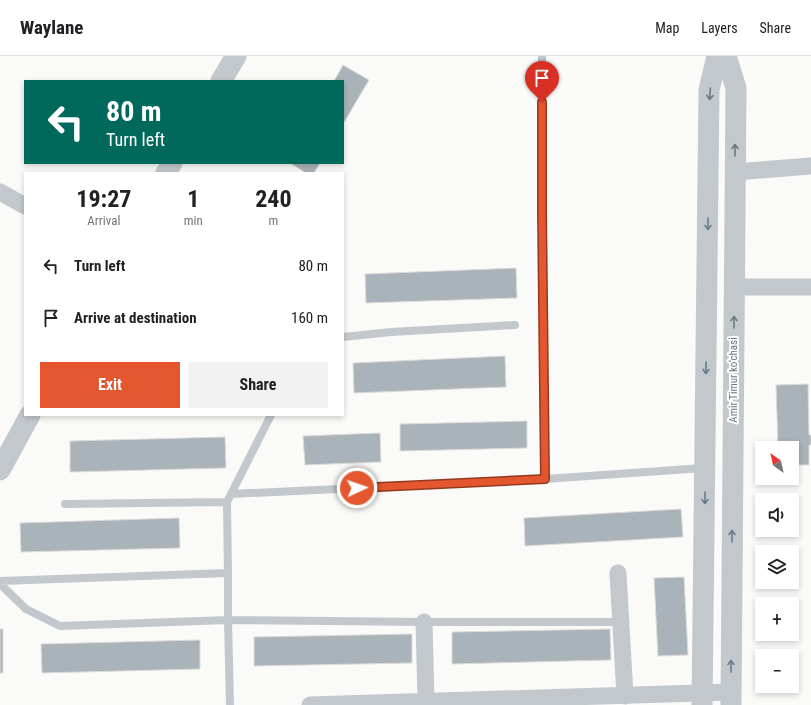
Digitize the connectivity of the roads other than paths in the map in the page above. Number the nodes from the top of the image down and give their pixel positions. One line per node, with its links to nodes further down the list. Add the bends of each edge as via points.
1 (236, 56): 5 (street)
2 (542, 56): 18 (lane)
3 (717, 56): 16 (street, one-way to 16, via 709,90)
4 (726, 56): 7 (street, Amir Timur ko‘chasi, one-way to 4, via 736,88)
5 (222, 80)
6 (811, 166): 7 (street)
7 (735, 172): 10 (street, Amir Timur ko‘chasi)
8 (0, 192): 9 (street)
9 (24, 205)
10 (734, 287): 11 (street); 30 (street, Amir Timur ko‘chasi, one-way to 10)
11 (811, 288)
12 (515, 325): 13 (lane)
13 (344, 337)
14 (29, 416): 17 (street)
15 (270, 416): 19 (lane)
16 (705, 468): 18 (lane); 29 (street, one-way to 29)
17 (0, 470)
18 (545, 479): 19 (lane)
19 (231, 494): 20 (lane)
20 (227, 502): 21 (lane); 22 (lane)
21 (65, 504)
22 (228, 573): 24 (lane); 25 (lane)
23 (618, 573): 27 (street)
24 (0, 582): 25 (lane, via 26,609 60,626)
25 (228, 620): 26 (lane); 32 (lane)
26 (424, 622): 27 (lane); 31 (street)
27 (620, 622): 28 (street)
28 (625, 696): 29 (street); 31 (street)
29 (702, 699): 30 (street)
30 (731, 699)
31 (426, 701): 33 (street)
32 (230, 705)
33 (310, 705)

